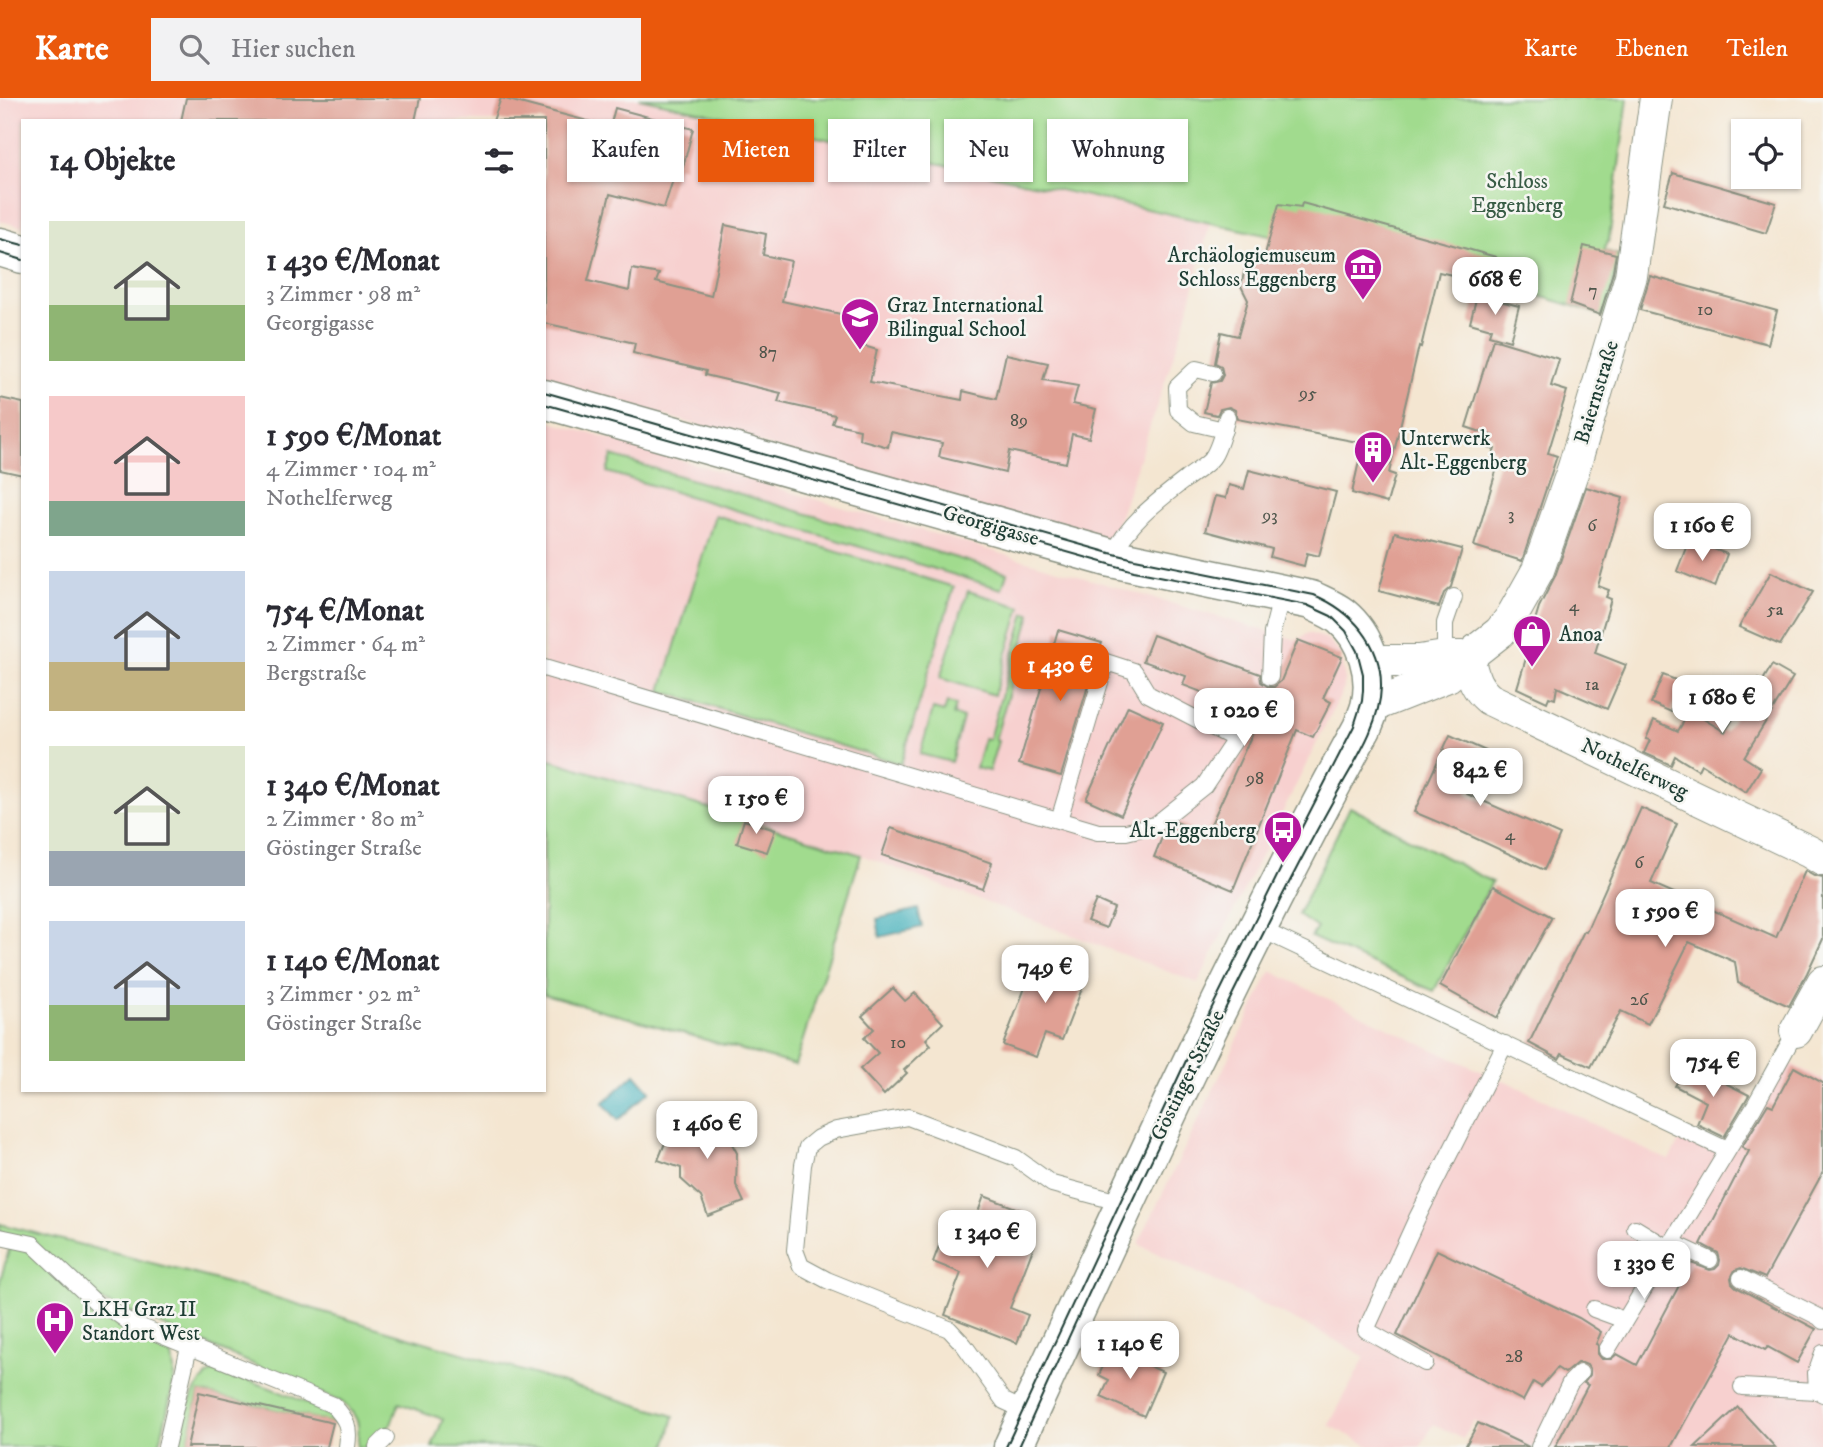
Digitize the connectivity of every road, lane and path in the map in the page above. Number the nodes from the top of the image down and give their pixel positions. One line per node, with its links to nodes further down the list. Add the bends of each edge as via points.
1 (1656, 98): 9 (street, Baiernstraße, via 1631,276 1538,570 1500,632)
2 (0, 247): 3 (main road)
3 (21, 253)
4 (1213, 373): 6 (lane, via 1196,369 1177,387 1178,410 1194,422 1225,423 1212,458 1133,524)
5 (546, 400): 6 (main road, Georgigasse)
6 (1111, 558): 7 (main road, Georgigasse)
7 (1282, 594): 10 (main road, Georgigasse, via 1311,600 1338,614 1362,642); 12 (lane, via 1272,633)
8 (1454, 597): 9 (lane, via 1445,623)
9 (1456, 657): 10 (street); 14 (street, Baiernstraße, via 1448,676); 17 (street, Nothelferweg, via 1489,699)
10 (1371, 663): 14 (main road, Georgigasse)
11 (546, 669): 16 (lane)
12 (1270, 677)
13 (1258, 705): 15 (lane)
14 (1370, 707): 18 (main road, Göstinger Straße)
15 (1235, 739): 16 (lane, via 1205,786 1155,825 1098,832); 16 (lane, via 1148,694 1133,671 1106,662)
16 (1059, 820)
17 (1823, 860)
18 (1258, 928): 21 (lane); 23 (main road, Göstinger Straße)
19 (1823, 982): 20 (street)
20 (1796, 1031): 22 (lane)
21 (1505, 1044): 22 (lane); 35 (lane, via 1366,1330)
22 (1727, 1150): 26 (lane)
23 (1126, 1204): 39 (main road, Göstinger Straße); 39 (lane, via 1052,1184 1016,1158 908,1117 836,1130 807,1147 795,1250 801,1266 949,1329 1004,1401)
24 (1635, 1228): 26 (lane)
25 (0, 1237): 32 (lane, via 33,1244 98,1305)
26 (1669, 1245): 27 (lane); 30 (lane)
27 (1710, 1260)
28 (1741, 1278): 31 (lane)
29 (1594, 1309): 30 (lane)
30 (1624, 1320): 33 (lane)
31 (1823, 1321)
32 (189, 1347): 40 (lane); 41 (lane, via 333,1405 345,1419)
33 (1607, 1350)
34 (1823, 1353): 38 (lane, via 1816,1373)
35 (1425, 1363)
36 (1580, 1373): 43 (lane, via 1570,1383)
37 (1742, 1387): 38 (lane)
38 (1820, 1393)
39 (1028, 1412): 42 (main road, Göstinger Straße)
40 (166, 1447)
41 (347, 1447)
42 (1013, 1447)
43 (1539, 1447)

